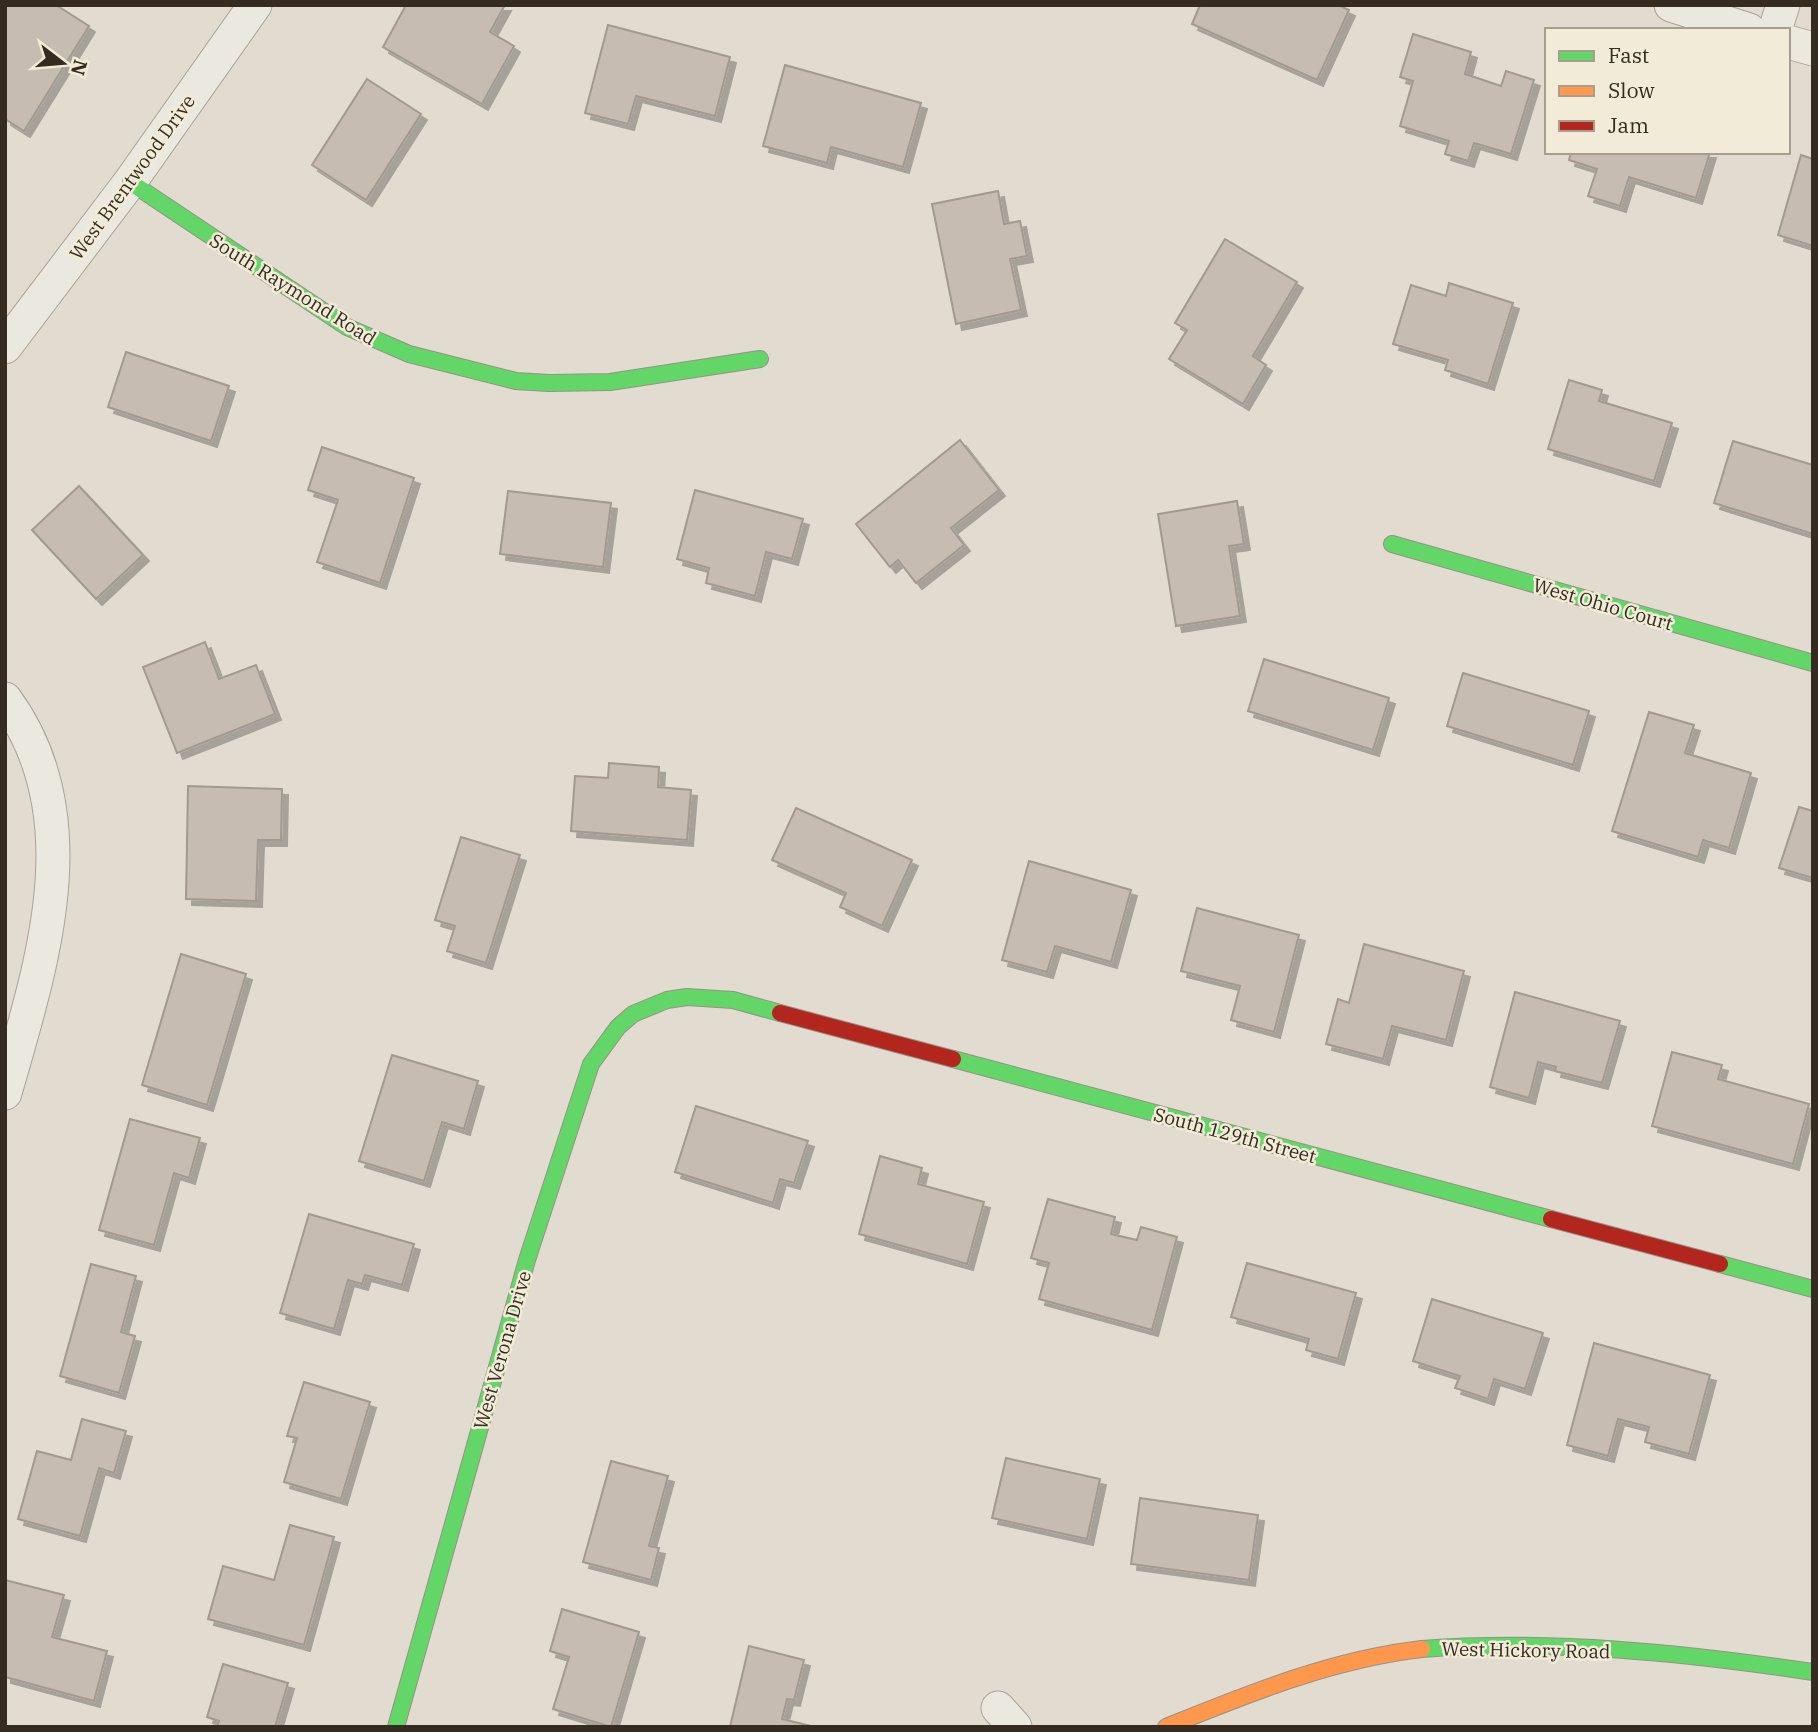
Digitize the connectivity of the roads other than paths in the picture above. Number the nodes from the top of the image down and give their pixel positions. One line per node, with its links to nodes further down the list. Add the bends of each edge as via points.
1 (256, 5): 8 (street, West Brentwood Drive)
2 (1671, 5): 4 (street)
3 (1783, 5): 5 (street)
4 (1743, 28)
5 (1776, 28)
6 (1790, 43): 7 (street)
7 (1813, 49)
8 (130, 182): 9 (street, West Brentwood Drive); 10 (street, South Raymond Road, via 347,327 410,354 516,381 549,383 610,382)
9 (5, 347)
10 (761, 359)
11 (1392, 544): 12 (street, West Ohio Court)
12 (1813, 663)
13 (5, 699): 15 (street, via 23,723 38,761 54,847 41,968)
14 (656, 1003): 16 (street, South 129th Street, via 672,997 733,1000); 18 (street, West Verona Drive, via 621,1023 591,1064 527,1260)
15 (5, 1093)
16 (1813, 1289)
17 (1813, 1672): 19 (street, West Hickory Road, via 1588,1648 1468,1645 1403,1651 1348,1663)
18 (396, 1727)
19 (1166, 1727)

